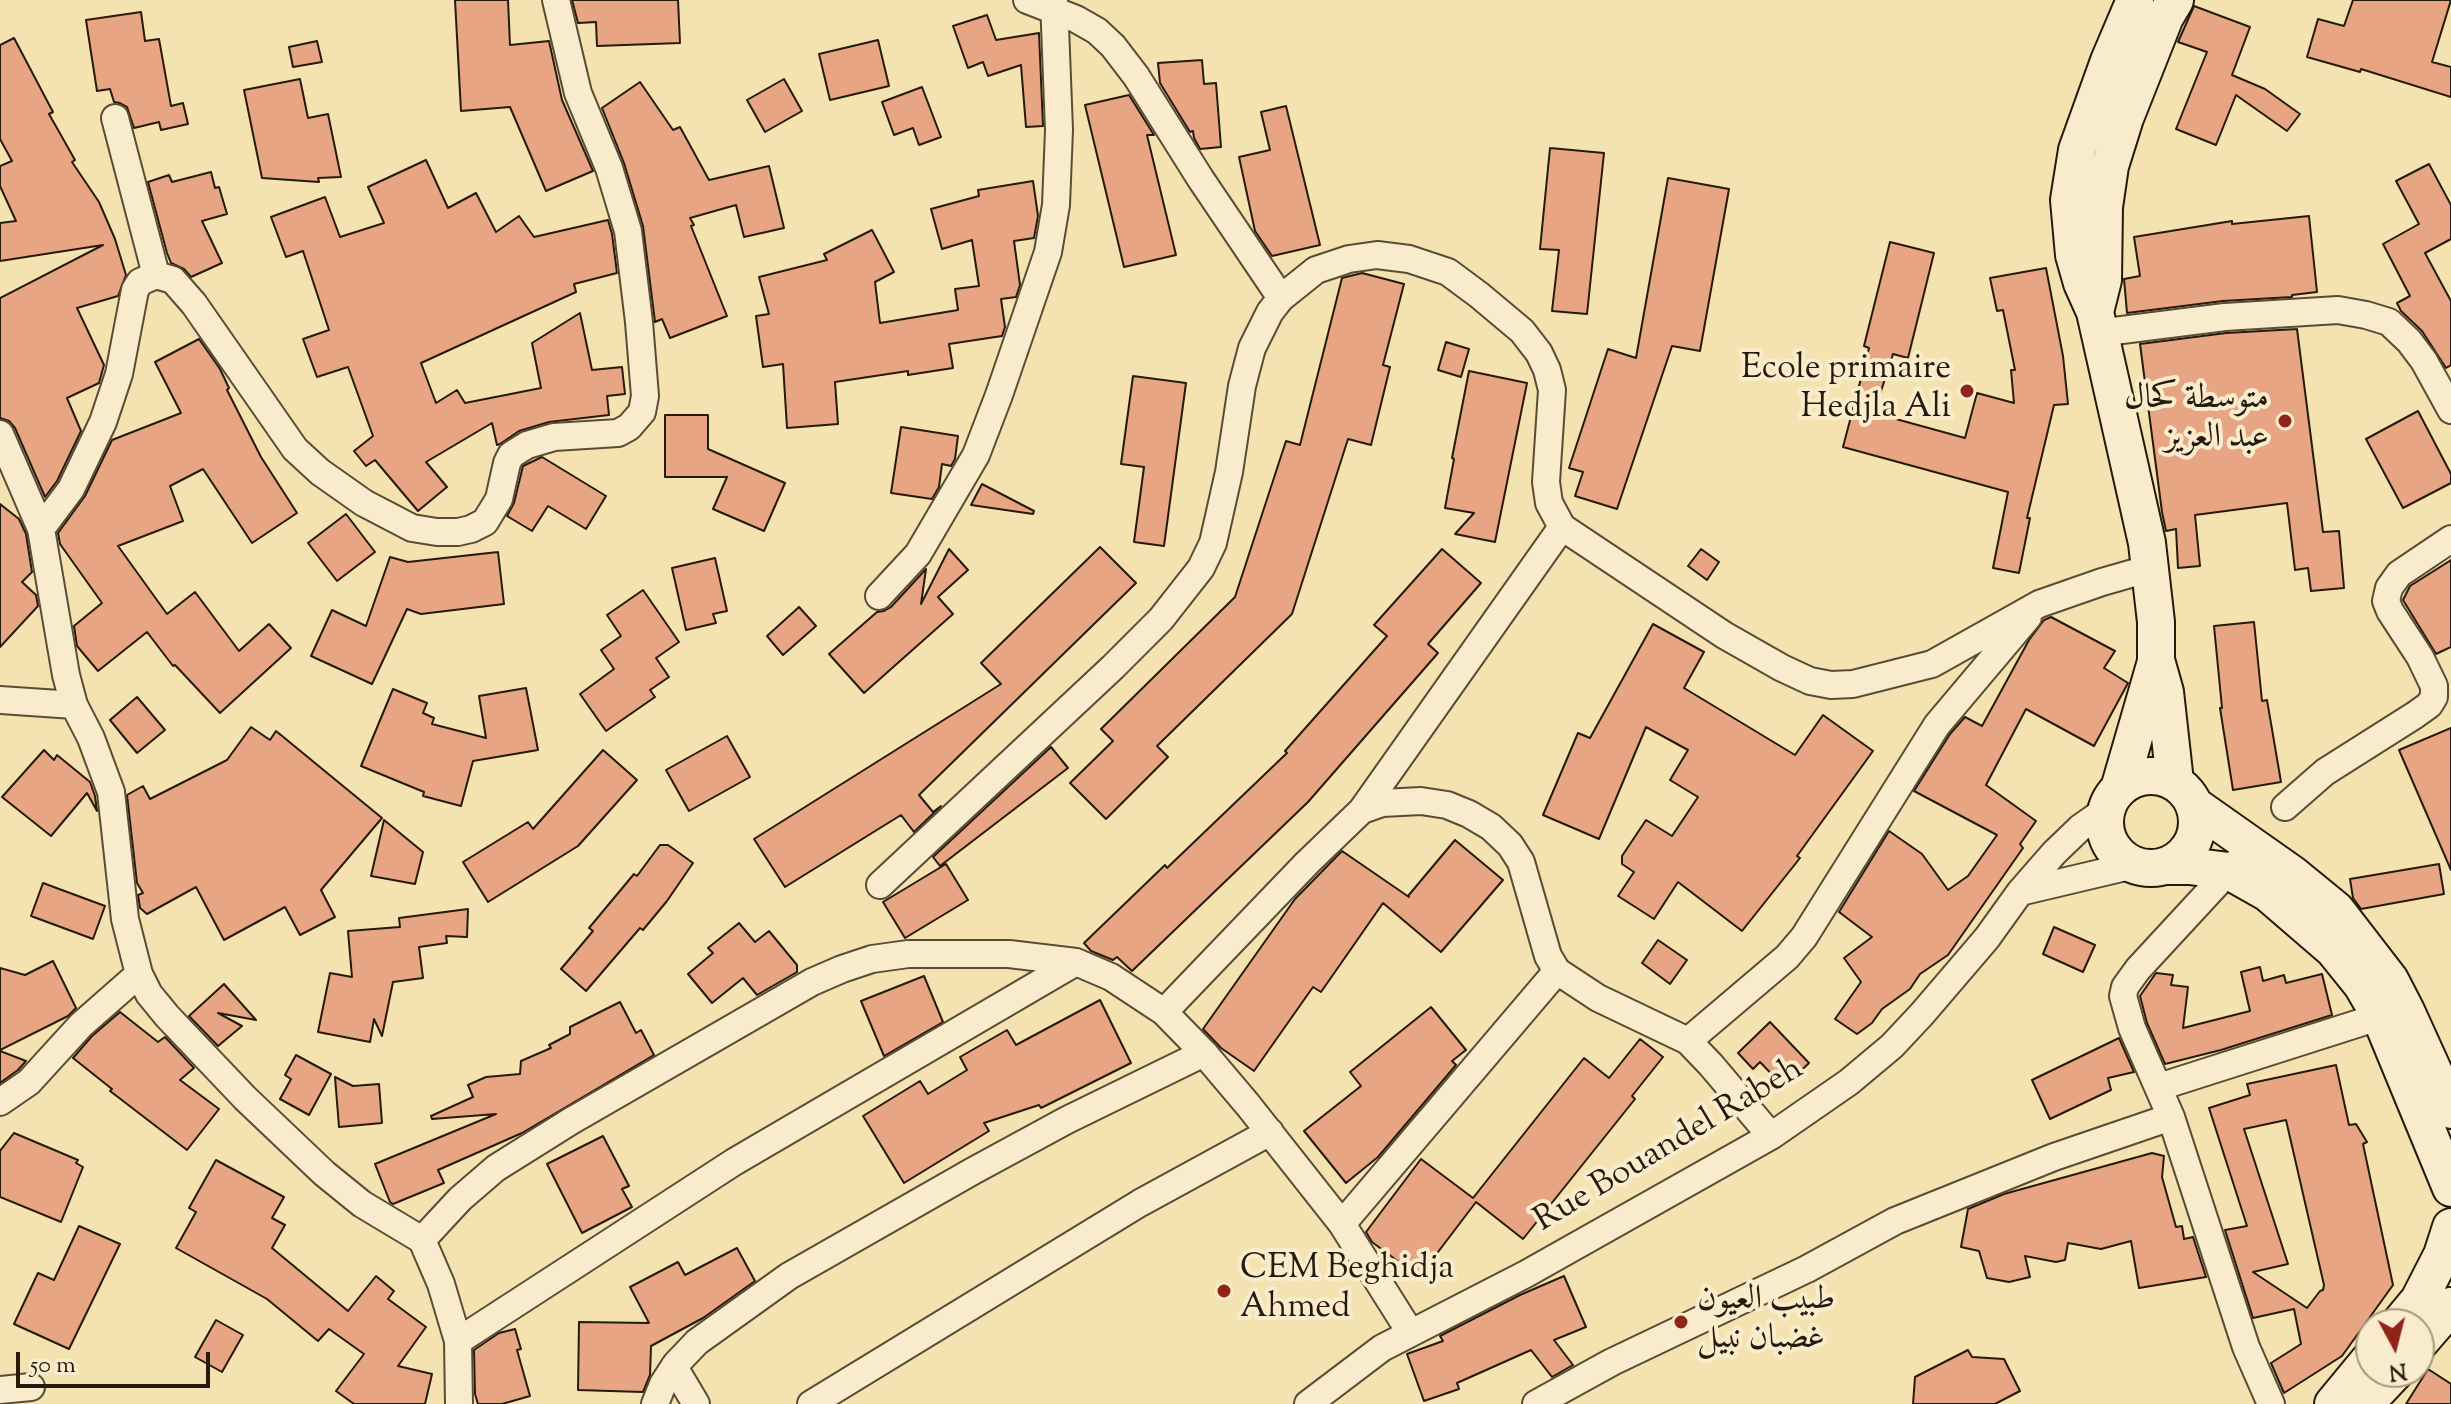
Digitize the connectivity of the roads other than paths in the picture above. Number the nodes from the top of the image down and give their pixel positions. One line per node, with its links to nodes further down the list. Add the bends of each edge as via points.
1 (556, 0): 7 (street, via 578,93 628,231 645,396 642,412 629,427 527,445 511,455 499,499 485,522 458,532 412,528 364,503 295,449 188,297 173,280)
2 (1027, 0): 5 (street)
3 (2135, 0): 9 (street, via 2077,150 2069,200 2074,255)
4 (2175, 0): 9 (street, via 2110,166)
5 (1054, 6): 8 (street, via 1113,46); 16 (street, via 1059,130 1048,252 976,455 918,554)
6 (115, 118): 7 (street)
7 (156, 275): 13 (street, via 135,290 119,374 103,422 71,489)
8 (1281, 298): 12 (street, via 1316,270 1377,255 1448,272 1479,295 1522,331 1547,370 1552,390 1546,482 1549,503); 27 (street, via 1252,348 1213,543 1201,568 1122,658)
9 (2097, 323): 10 (street, via 2338,310 2366,315 2389,322 2409,341); 15 (street)
10 (2451, 410)
11 (0, 434): 13 (street)
12 (1562, 527): 17 (street, via 1724,635 1782,668 1831,685 1932,664); 24 (street)
13 (41, 529): 20 (street)
14 (2451, 539): 23 (street, via 2399,574 2386,601 2420,657 2434,697 2325,772)
15 (2151, 568): 17 (street); 18 (street)
16 (879, 596)
17 (2039, 604): 34 (street, via 1937,725 1804,937)
18 (2156, 660): 21 (street); 22 (street)
19 (0, 700): 20 (street)
20 (74, 705): 31 (street, via 111,792 125,919)
21 (2184, 794): 22 (street, via 2161,777 2146,776 2131,780); 25 (street); 26 (street, via 2197,820 2189,849 2178,860)
22 (2113, 799): 26 (street, via 2105,831 2111,845 2121,857); 28 (street, Rue Bouandel Rabeh)
23 (2285, 807)
24 (1362, 810): 30 (street, via 1421,801 1447,805 1491,827 1521,862); 32 (street)
25 (2241, 858): 26 (street); 33 (street, via 2268,893 2333,949); 36 (street, via 2125,987 2126,1010)
26 (2149, 866): 28 (street)
27 (880, 885)
28 (2020, 892): 41 (street, Rue Bouandel Rabeh, via 1970,959 1892,1046)
29 (1076, 962): 32 (street, via 1111,977); 45 (street, via 1009,954 908,954 842,969 496,1168); 50 (street, via 734,1162)
30 (1557, 971): 34 (street, via 1598,998); 43 (street)
31 (139, 974): 37 (street, via 81,1025 29,1082); 45 (street, via 167,1016 325,1174)
32 (1164, 1012): 35 (street)
33 (2393, 1012): 36 (street); 38 (street); 42 (street)
34 (1688, 1041): 41 (street)
35 (1204, 1053): 40 (street); 51 (street, via 1067,1120 856,1236 738,1311)
36 (2159, 1087): 39 (street)
37 (0, 1102)
38 (2451, 1110)
39 (2171, 1117): 61 (street, via 1895,1221); 62 (street, via 2246,1347)
40 (1270, 1132): 43 (street); 59 (street, via 1140,1203)
41 (1771, 1136): 49 (street, Rue Bouandel Rabeh, via 1526,1274)
42 (2451, 1188)
43 (1342, 1224): 49 (street)
44 (2451, 1227): 47 (street)
45 (422, 1240): 50 (street)
46 (2451, 1306): 48 (street)
47 (2412, 1308)
48 (2435, 1324)
49 (1410, 1332): 60 (street, Rue Bouandel Rabeh)
50 (458, 1341): 56 (street)
51 (674, 1367): 57 (street); 58 (street)
52 (2355, 1377): 63 (street)
53 (31, 1387): 55 (street)
54 (2380, 1388): 64 (street)
55 (0, 1390)
56 (459, 1404)
57 (655, 1404)
58 (696, 1404)
59 (811, 1404)
60 (1308, 1404)
61 (1536, 1404)
62 (2271, 1404)
63 (2333, 1404)
64 (2365, 1404)

